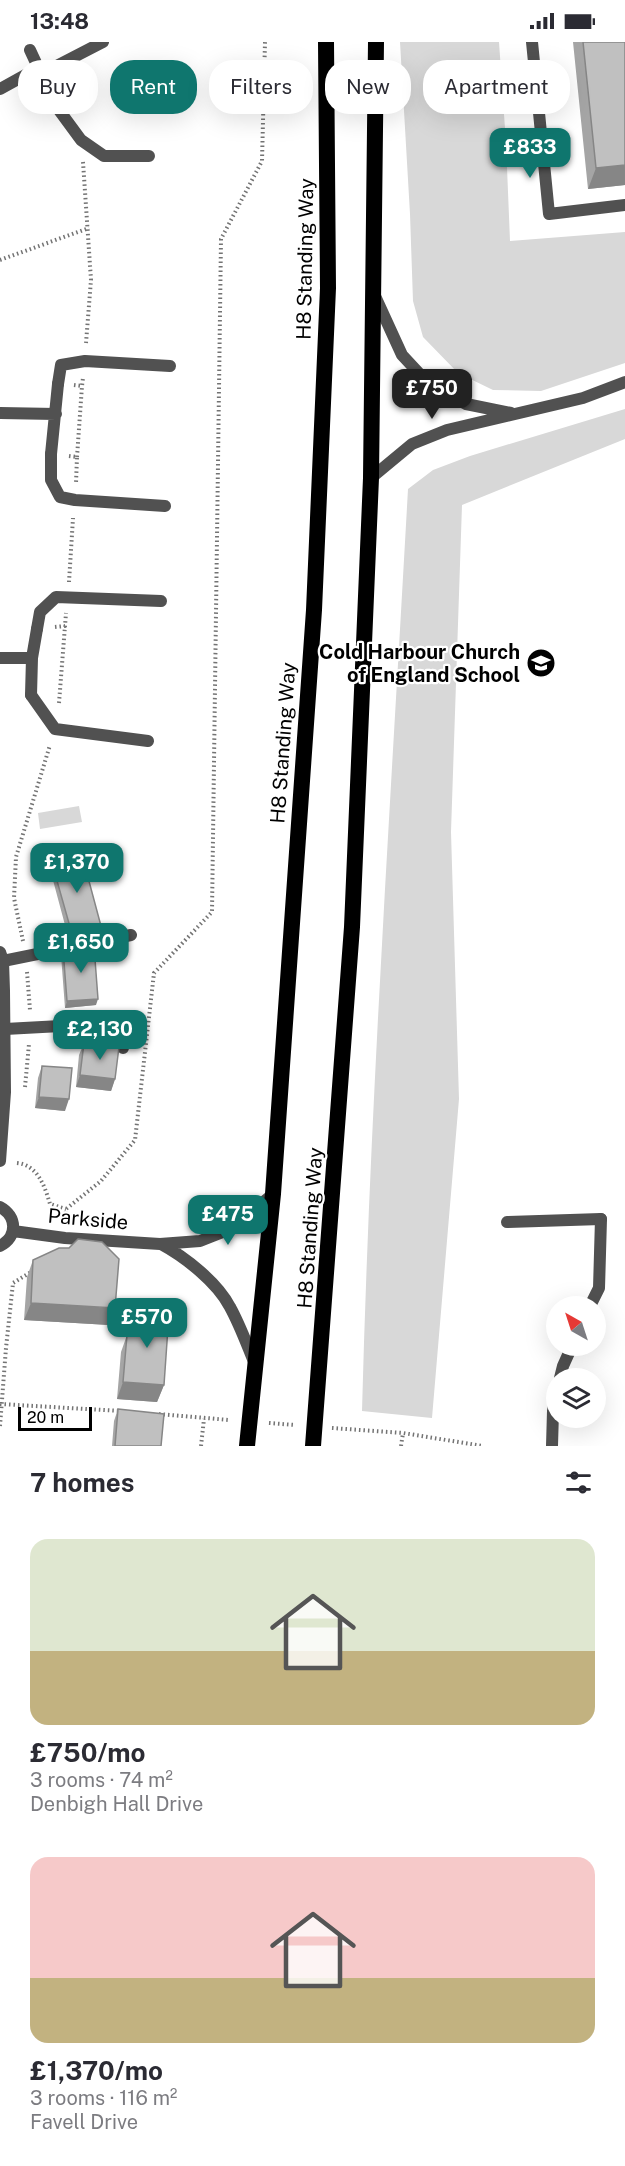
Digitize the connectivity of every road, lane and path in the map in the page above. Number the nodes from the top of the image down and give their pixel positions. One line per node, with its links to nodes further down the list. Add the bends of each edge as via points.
1 (103, 42): 8 (street)
2 (265, 42): 9 (path)
3 (326, 42): 10 (highway, H8 Standing Way)
4 (376, 42): 21 (highway, H8 Standing Way)
5 (532, 42): 18 (street, via 549,214)
6 (30, 50): 7 (street)
7 (34, 60)
8 (63, 60)
9 (265, 60)
10 (326, 60)
11 (18, 81): 12 (street)
12 (0, 89)
13 (62, 114): 16 (street)
14 (263, 114): 54 (path, via 262,161 221,239 212,912 154,973 135,1140 101,1180)
15 (326, 114): 52 (highway, H8 Standing Way, via 328,288 314,610)
16 (81, 140): 17 (street, via 104,156); 19 (path)
17 (149, 156)
18 (625, 206)
19 (89, 228): 20 (path); 22 (path, via 91,280)
20 (0, 260)
21 (373, 290): 29 (street, via 402,355 428,383 466,404); 32 (highway, H8 Standing Way)
22 (85, 361): 23 (street); 25 (street, via 62,365); 26 (path)
23 (170, 366)
24 (625, 382): 29 (street, via 583,398)
25 (58, 384): 26 (path); 28 (street)
26 (82, 386): 31 (path)
27 (0, 413): 28 (street)
28 (56, 414): 30 (street)
29 (518, 414): 32 (street, via 447,430 412,444)
30 (51, 454): 31 (path); 33 (street, via 51,480 60,498)
31 (77, 457): 33 (path)
32 (371, 478): 76 (highway, H8 Standing Way, via 352,927)
33 (75, 501): 34 (street); 35 (path)
34 (165, 507)
35 (68, 598): 36 (street); 37 (path); 38 (street, via 56,597 40,612)
36 (161, 601)
37 (65, 626): 38 (path); 41 (path)
38 (37, 628): 40 (street)
39 (0, 658): 40 (street)
40 (32, 658): 41 (street, via 31,695)
41 (55, 729): 42 (street); 45 (path, via 16,857 14,898)
42 (147, 741)
43 (131, 936): 45 (street)
44 (1, 957): 45 (street); 46 (street)
45 (27, 957): 47 (path)
46 (2, 991): 48 (street)
47 (30, 1027): 48 (street); 49 (street, via 98,1024); 50 (path)
48 (4, 1029): 51 (street)
49 (123, 1048)
50 (24, 1095)
51 (0, 1161): 54 (path, via 25,1164 45,1185 50,1204)
52 (273, 1194): 58 (street, Parkside, via 233,1228 200,1241); 62 (highway, H8 Standing Way)
53 (0, 1207): 56 (street, via 12,1218)
54 (66, 1209): 57 (path)
55 (507, 1222): 61 (street, via 601,1219 599,1288)
56 (13, 1231): 57 (street, Parkside); 59 (street)
57 (65, 1238): 58 (street, Parkside)
58 (160, 1244): 62 (street, Parkside, via 181,1255 230,1305)
59 (0, 1246)
60 (38, 1266): 63 (path, via 13,1283)
61 (595, 1296)
62 (255, 1364): 75 (highway, H8 Standing Way)
63 (1, 1404): 64 (path); 70 (path)
64 (133, 1412)
65 (156, 1414): 66 (path)
66 (204, 1419): 67 (path); 74 (path)
67 (239, 1421)
68 (262, 1423): 69 (path)
69 (298, 1425)
70 (0, 1426)
71 (321, 1427): 73 (path)
72 (553, 1428): 79 (street)
73 (403, 1433): 77 (path); 78 (path)
74 (201, 1446)
75 (247, 1446)
76 (313, 1446)
77 (401, 1446)
78 (483, 1446)
79 (552, 1446)

